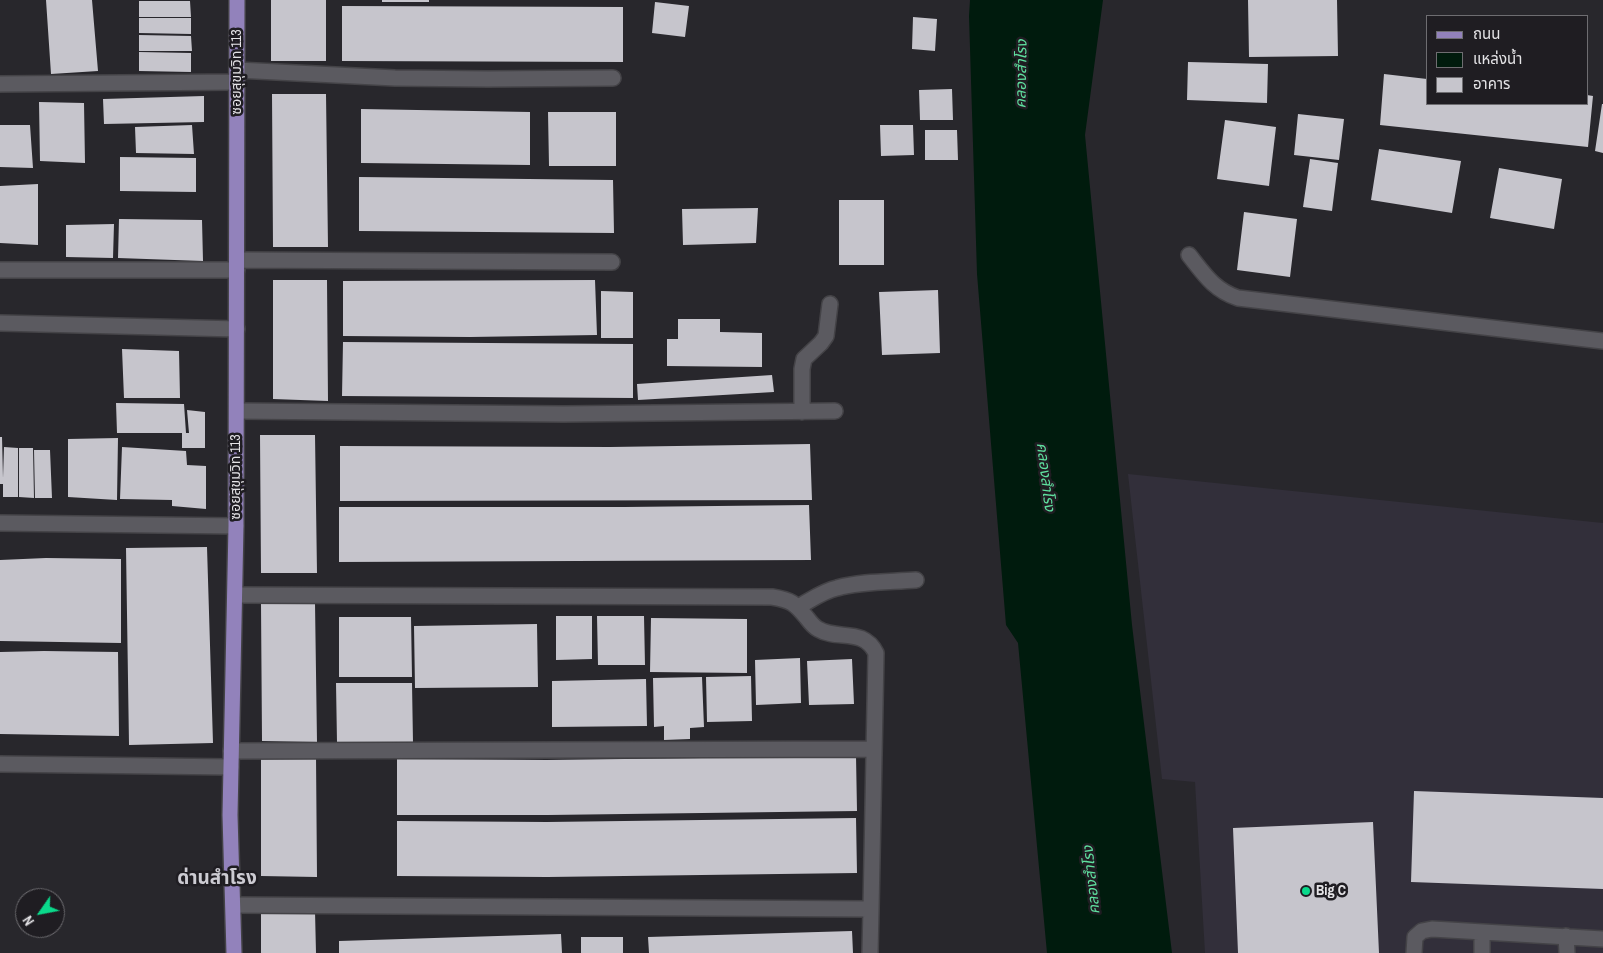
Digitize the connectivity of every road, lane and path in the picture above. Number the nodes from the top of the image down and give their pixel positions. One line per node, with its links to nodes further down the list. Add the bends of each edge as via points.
1 (237, 0): 2 (main road, ซอยสุขุมวิท 113)
2 (237, 76): 3 (street); 4 (street); 7 (main road, ซอยสุขุมวิท 113)
3 (613, 78)
4 (0, 84)
5 (1189, 255): 12 (street, via 1210,282 1224,293 1238,298)
6 (612, 262): 7 (street)
7 (237, 265): 8 (street); 11 (main road, ซอยสุขุมวิท 113)
8 (0, 270)
9 (830, 304): 15 (street, via 826,336 804,359)
10 (0, 324): 11 (street)
11 (237, 329): 13 (main road, ซอยสุขุมวิท 113)
12 (1603, 341)
13 (237, 411): 15 (street); 17 (main road, ซอยสุขุมวิท 113)
14 (835, 411): 15 (street)
15 (802, 412)
16 (0, 523): 17 (street)
17 (236, 526): 19 (main road, ซอยสุขุมวิท 113)
18 (916, 580): 20 (street, via 836,588)
19 (235, 595): 20 (street, via 772,597 787,599); 22 (main road, ซอยสุขุมวิท 113)
20 (798, 607): 21 (street, via 817,629 864,638 872,645 876,653)
21 (874, 749): 22 (street); 26 (street)
22 (231, 751): 24 (main road, ซอยสุขุมวิท 113)
23 (0, 764): 24 (street)
24 (231, 767): 25 (main road, ซอยสุขุมวิท 113)
25 (233, 905): 26 (street); 30 (main road, ซอยสุขุมวิท 113)
26 (871, 910): 31 (street)
27 (1482, 932): 28 (street); 32 (street, via 1422,931 1415,937); 33 (street)
28 (1566, 936): 29 (street); 34 (street)
29 (1603, 938)
30 (234, 953)
31 (870, 953)
32 (1414, 953)
33 (1482, 953)
34 (1567, 953)

